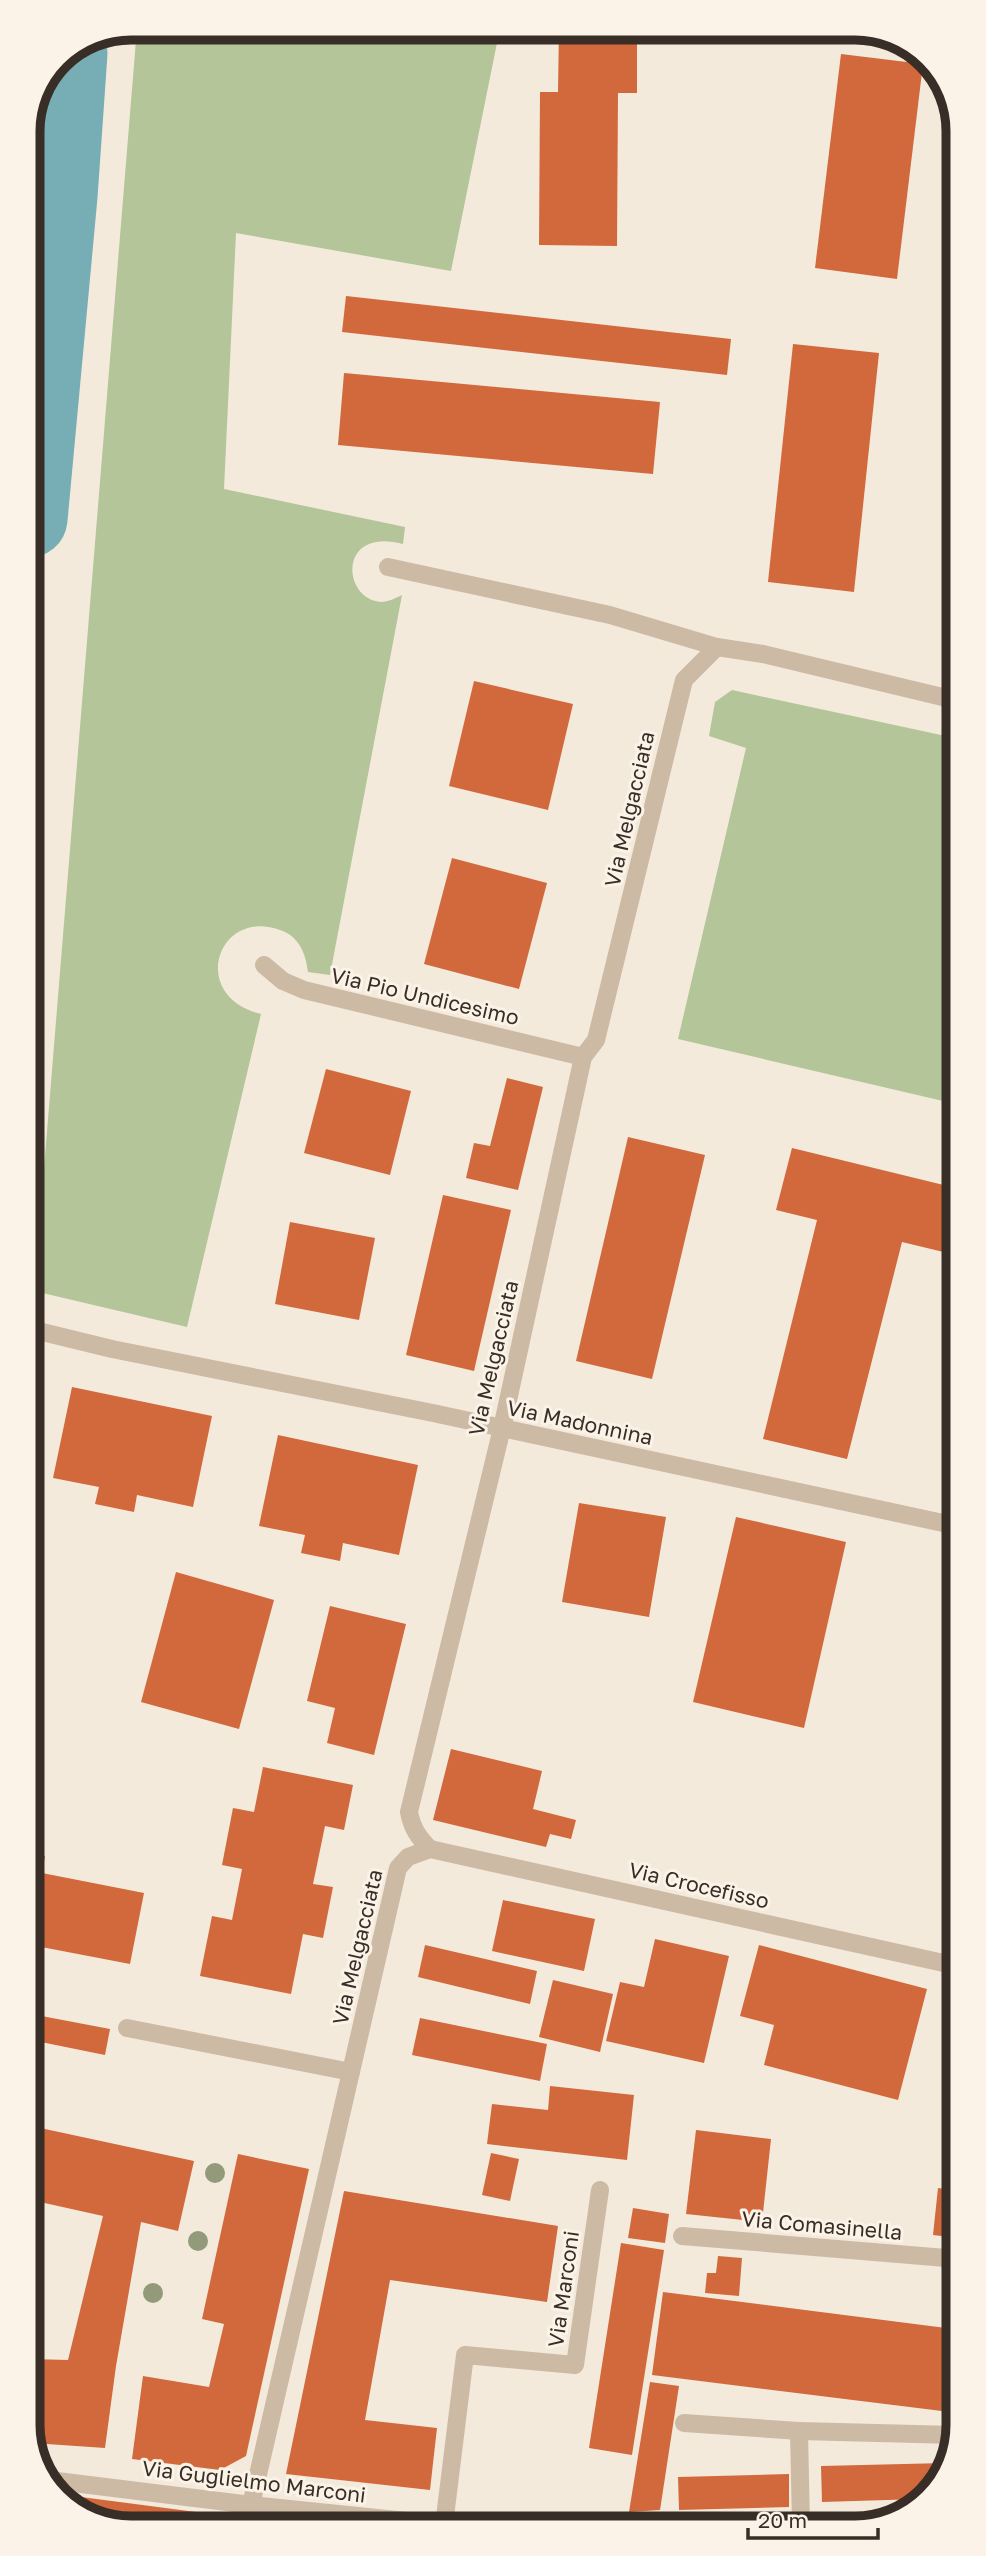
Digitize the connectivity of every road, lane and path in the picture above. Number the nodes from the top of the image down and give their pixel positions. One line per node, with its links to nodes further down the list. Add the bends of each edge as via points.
1 (388, 567): 2 (street, via 610,615)
2 (717, 647): 3 (street); 5 (street, Via Melgacciata, via 684,680 596,1040)
3 (946, 698)
4 (264, 965): 5 (street, Via Pio Undicesimo, via 304,990)
5 (583, 1057): 7 (street, Via Melgacciata)
6 (40, 1331): 7 (street, Via Madonnina)
7 (502, 1428): 8 (street, Via Madonnina); 9 (street, Via Melgacciata, via 409,1812 419,1838)
8 (946, 1523)
9 (430, 1849): 10 (street, Via Crocefisso); 12 (street, Via Melgacciata, via 408,1857 398,1868)
10 (946, 1964)
11 (127, 2028): 12 (street)
12 (351, 2072): 20 (street, Via Melgacciata)
13 (600, 2189): 22 (street, Via Marconi, via 575,2365 466,2355)
14 (682, 2236): 15 (street, Via Comasinella)
15 (946, 2258)
16 (684, 2423): 17 (street)
17 (799, 2431): 18 (street); 23 (street)
18 (945, 2435)
19 (60, 2481): 20 (street, Via Guglielmo Marconi)
20 (251, 2505): 21 (street, Via Guglielmo Marconi)
21 (355, 2516)
22 (451, 2516)
23 (801, 2516)

